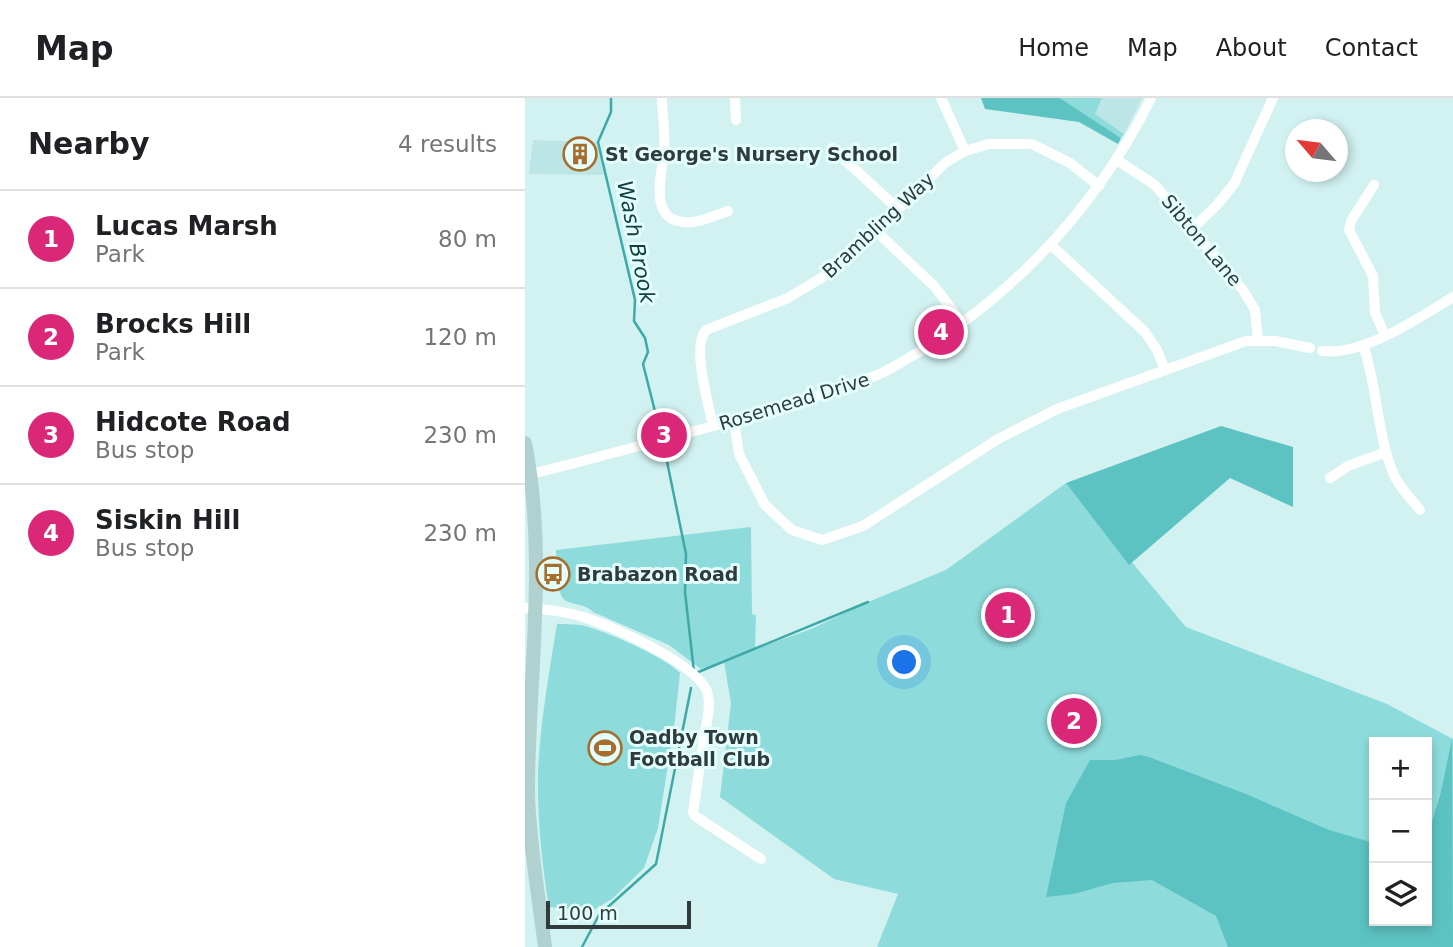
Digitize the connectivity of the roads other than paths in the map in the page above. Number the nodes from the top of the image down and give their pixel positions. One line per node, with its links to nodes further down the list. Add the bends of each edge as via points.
1 (661, 98): 13 (street, via 661,208 685,222)
2 (735, 98): 6 (street)
3 (941, 98): 8 (street)
4 (1151, 98): 9 (street, Rosemead Drive)
5 (1273, 98): 14 (street, via 1234,184)
6 (736, 120)
7 (832, 148): 12 (street)
8 (965, 150): 11 (street, Brambling Way, via 989,144 1032,144 1070,163); 12 (street, Brambling Way)
9 (1117, 160): 11 (street, Rosemead Drive); 14 (street, Sibton Lane, via 1155,185)
10 (1374, 185): 19 (street, via 1349,230 1373,276 1375,313)
11 (1099, 186): 16 (street, Rosemead Drive)
12 (898, 209): 15 (street, Brambling Way)
13 (728, 211)
14 (1192, 229): 20 (street, Sibton Lane, via 1250,300)
15 (876, 231): 18 (street, via 919,269); 26 (street, Brambling Way, via 806,289 712,326 701,335 699,351)
16 (1051, 245): 18 (street, Rosemead Drive); 24 (street, via 1145,332)
17 (1453, 297): 19 (street)
18 (962, 323): 25 (street, Rosemead Drive, via 880,374)
19 (1385, 335): 21 (street)
20 (1258, 340): 22 (street); 24 (street)
21 (1363, 345): 23 (street); 28 (street)
22 (1310, 348)
23 (1322, 351)
24 (1165, 370): 25 (street, via 1057,410 998,439 863,526 823,540 792,530 765,505 739,454)
25 (734, 421): 26 (street, Rosemead Drive)
26 (713, 426): 29 (street, Rosemead Drive)
27 (525, 443): 29 (main road)
28 (1386, 452): 30 (street); 31 (street, via 1398,483)
29 (531, 474): 32 (main road)
30 (1330, 478)
31 (1420, 510)
32 (538, 570): 33 (street); 34 (main road)
33 (525, 584)
34 (531, 608): 35 (main road); 36 (street, via 594,620 655,648 705,685 709,695 693,812)
35 (527, 723): 37 (main road, via 528,797)
36 (761, 859)
37 (545, 947)

